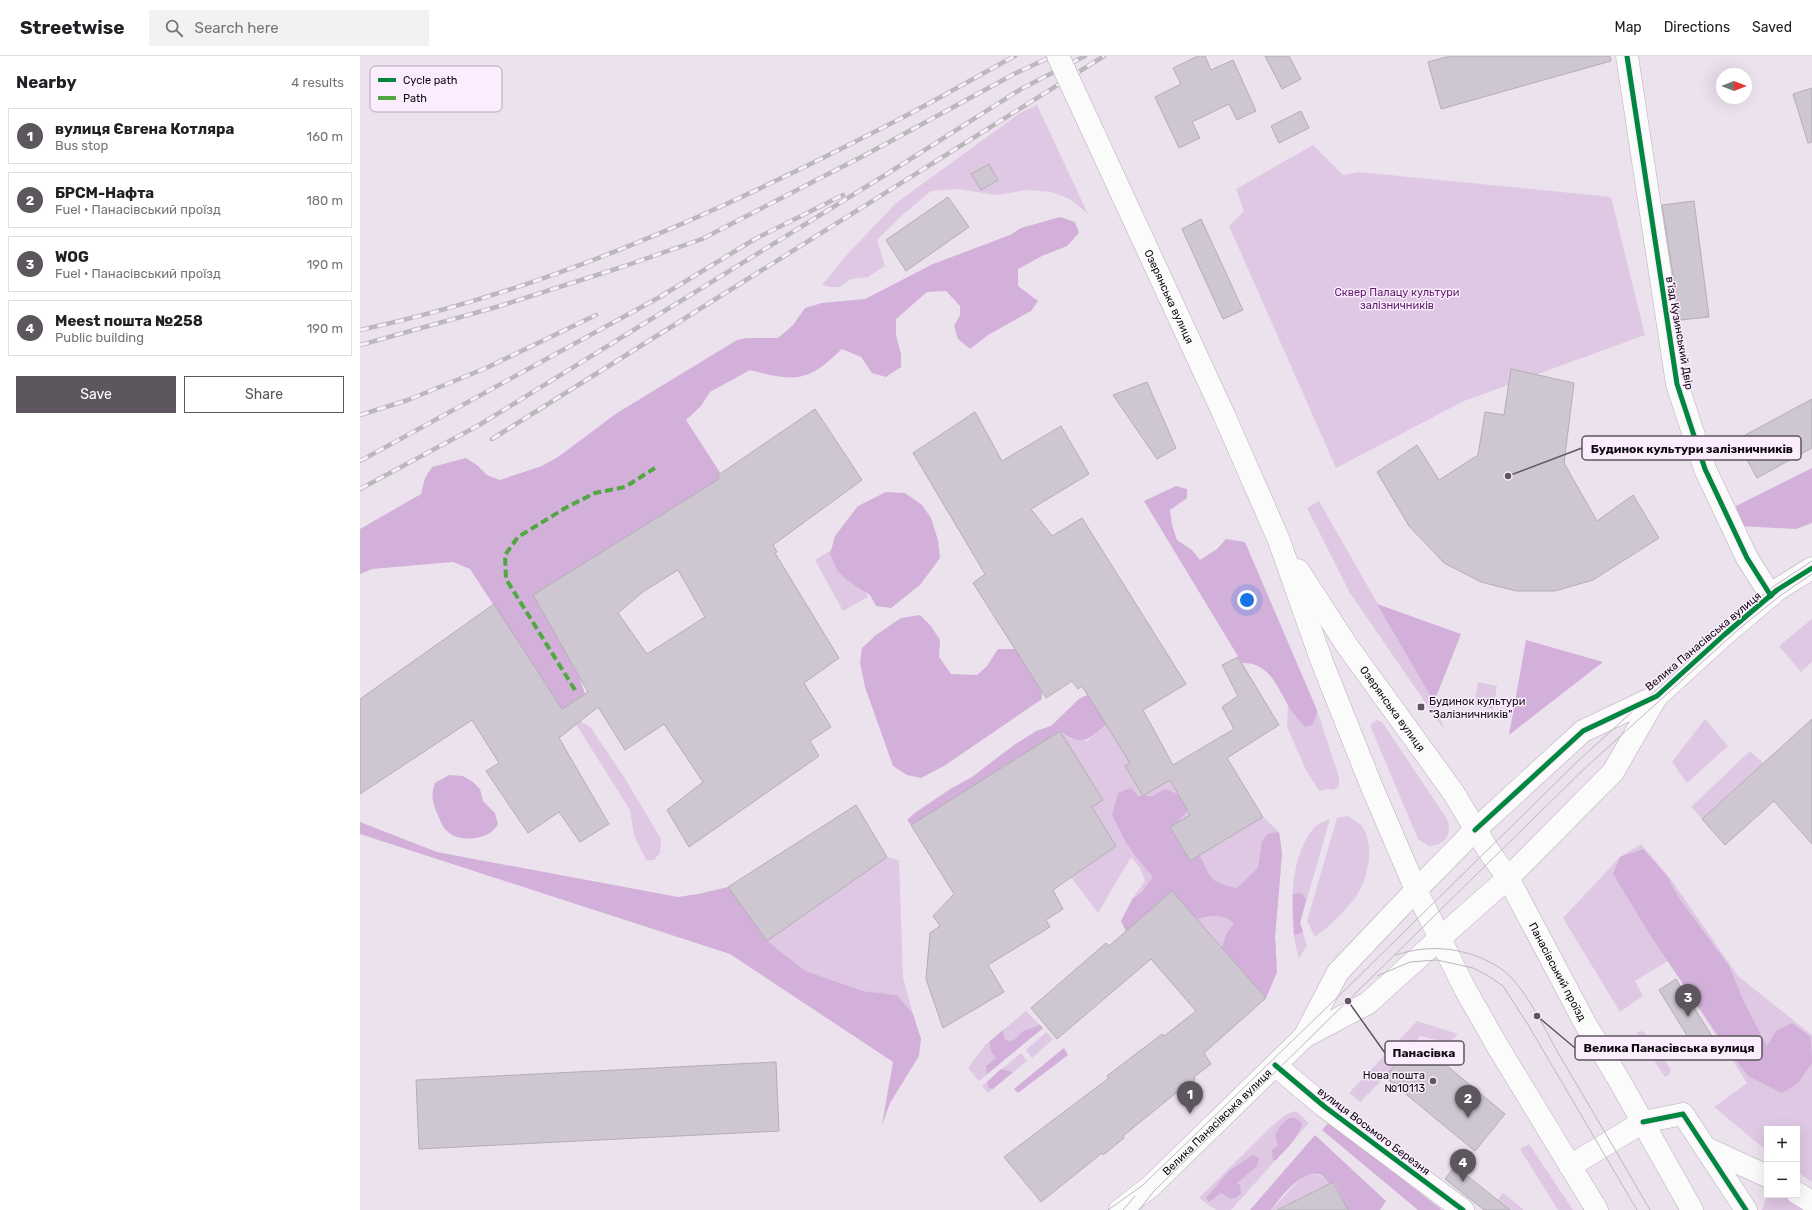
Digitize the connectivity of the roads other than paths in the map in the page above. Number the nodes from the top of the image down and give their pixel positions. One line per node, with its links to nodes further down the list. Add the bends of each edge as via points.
1 (1058, 56): 3 (main road, Озерянська вулиця, bridge)
2 (1627, 56): 5 (main road, в’їзд Кузинський Двір, via 1677,384 1705,469 1747,558)
3 (1278, 538): 7 (main road, Озерянська вулиця, via 1348,647 1453,792); 9 (main road, Озерянська вулиця, via 1325,669 1371,786)
4 (1812, 568): 5 (main road, Велика Панасівська вулиця)
5 (1771, 596): 6 (main road, Велика Панасівська вулиця)
6 (1657, 696): 7 (main road, Велика Панасівська вулиця, via 1583,731); 8 (main road, Велика Панасівська вулиця, via 1613,772)
7 (1475, 830): 8 (main road, Озерянська вулиця); 9 (main road, Велика Панасівська вулиця)
8 (1508, 878): 10 (main road, Велика Панасівська вулиця); 13 (main road, Панасівський проїзд, via 1586,1025)
9 (1416, 890): 10 (main road); 11 (main road, Велика Панасівська вулиця, via 1338,972)
10 (1440, 939): 11 (main road, Велика Панасівська вулиця, via 1368,1003); 15 (main road, via 1498,1047)
11 (1304, 1037): 12 (main road, Велика Панасівська вулиця)
12 (1275, 1065): 17 (main road, Велика Панасівська вулиця); 22 (main road, вулиця Восьмого Березня, via 1325,1107)
13 (1643, 1122): 14 (main road, via 1684,1114); 15 (main road); 24 (main road, Панасівський проїзд)
14 (1706, 1148): 16 (main road); 25 (main road)
15 (1570, 1166): 23 (main road)
16 (1764, 1175)
17 (1147, 1190): 20 (main road); 21 (main road, Велика Панасівська вулиця)
18 (1800, 1195): 19 (main road)
19 (1812, 1202)
20 (1120, 1210)
21 (1132, 1210)
22 (1463, 1210)
23 (1597, 1210)
24 (1692, 1210)
25 (1746, 1210)

